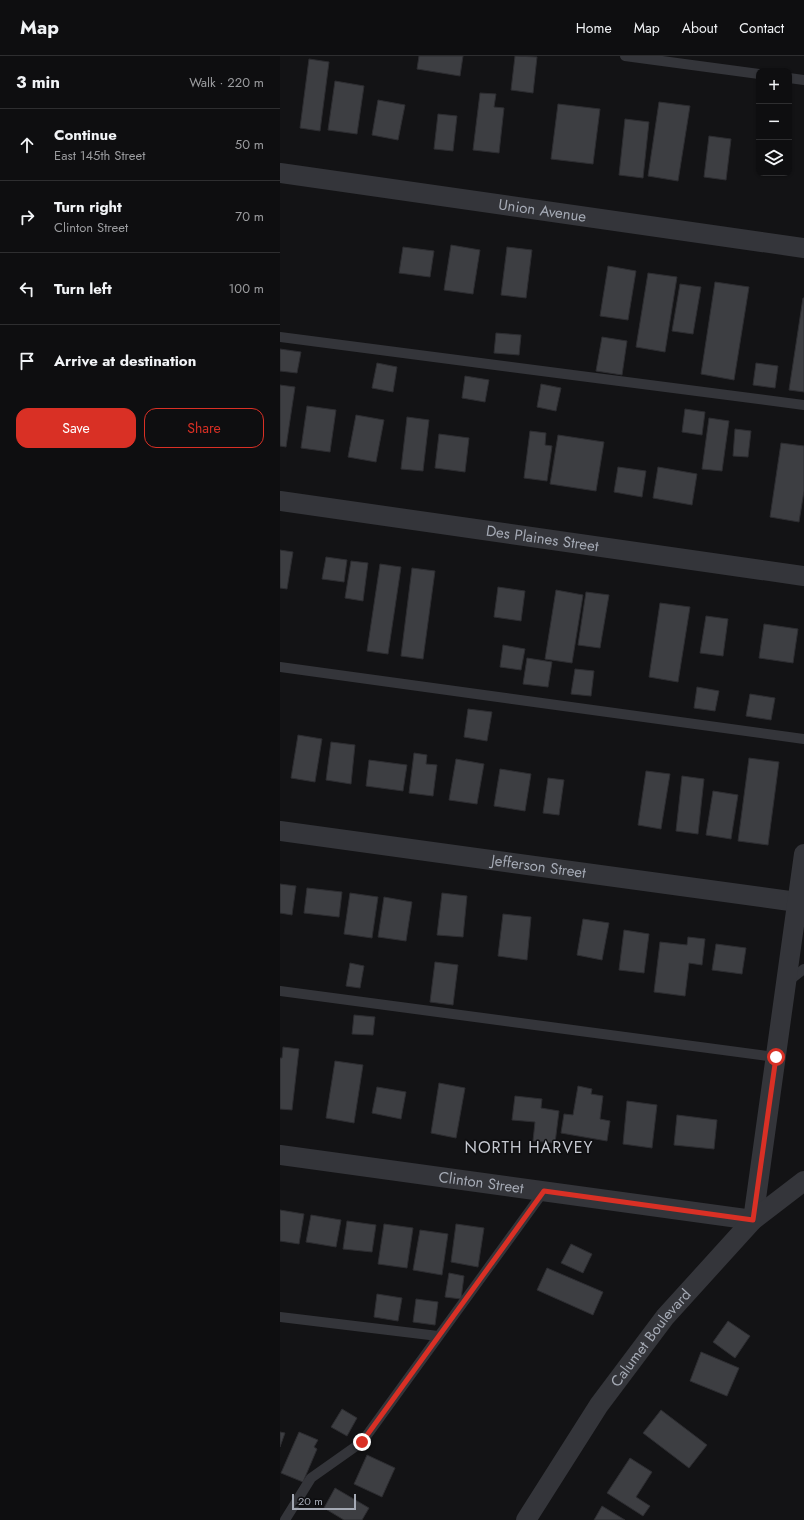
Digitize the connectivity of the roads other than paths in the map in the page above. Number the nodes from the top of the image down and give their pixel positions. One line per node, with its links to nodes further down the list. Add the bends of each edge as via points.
1 (625, 56): 2 (lane)
2 (756, 74)
3 (792, 78): 4 (lane)
4 (804, 80)
5 (280, 173): 6 (street, Union Avenue)
6 (804, 248)
7 (280, 338): 8 (lane)
8 (804, 405)
9 (280, 501): 10 (street, Des Plaines Street)
10 (804, 576)
11 (280, 667): 12 (lane)
12 (804, 739)
13 (280, 830): 15 (street, Jefferson Street)
14 (804, 854): 15 (street)
15 (797, 902): 17 (street)
16 (804, 969): 17 (lane)
17 (786, 983): 19 (street)
18 (280, 991): 19 (lane)
19 (776, 1057): 23 (street)
20 (280, 1155): 22 (street, Clinton Street)
21 (804, 1181): 23 (street, Calumet Boulevard)
22 (544, 1191): 23 (street, Clinton Street); 25 (lane)
23 (753, 1220): 27 (street, Calumet Boulevard, via 665,1317 600,1404)
24 (280, 1317): 25 (lane)
25 (438, 1336): 26 (lane, via 362,1442 311,1478)
26 (285, 1520)
27 (526, 1520)

